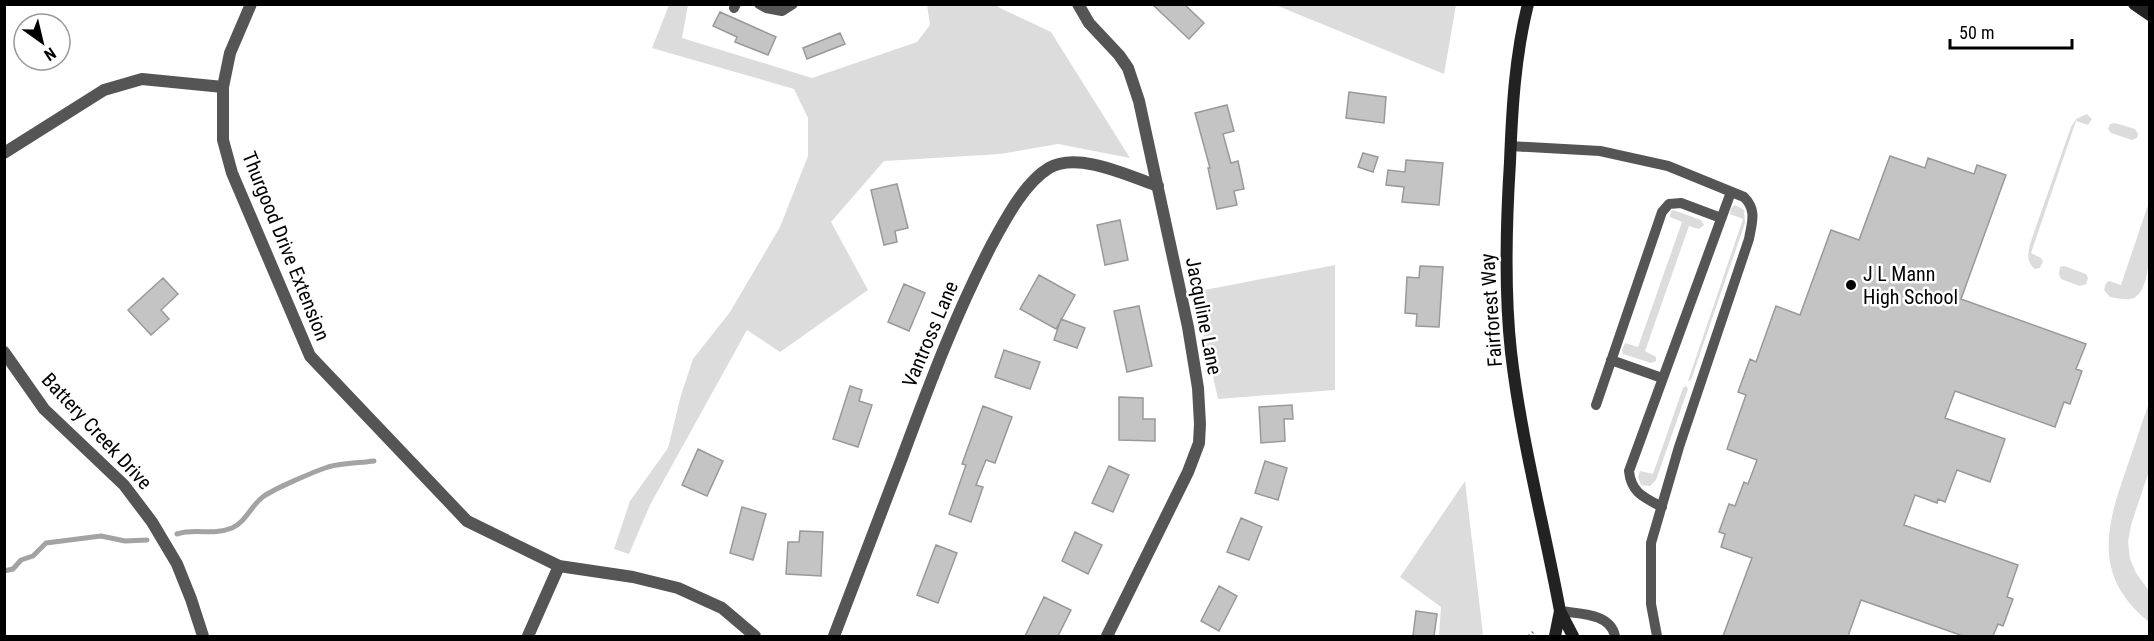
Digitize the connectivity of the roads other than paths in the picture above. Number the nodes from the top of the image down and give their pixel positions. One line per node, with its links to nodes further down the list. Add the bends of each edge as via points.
1 (251, 4): 8 (street, Thurgood Drive Extension, via 230,53)
2 (759, 4): 3 (lane, via 782,11)
3 (793, 4)
4 (1078, 4): 11 (street, Jacquline Lane, via 1089,23 1128,68)
5 (1528, 4): 9 (main road, Fairforest Way, via 1519,42)
6 (2134, 4): 7 (main road)
7 (2150, 15)
8 (223, 87): 10 (street, via 142,79 104,90); 19 (street, Thurgood Drive Extension, via 224,140 232,173 310,356 466,521)
9 (1510, 146): 12 (lane, via 1600,151 1668,166); 20 (main road, Fairforest Way, via 1506,234 1511,352)
10 (4, 153)
11 (1158, 186): 24 (street, Vantross Lane, via 1092,164 1062,163 1034,180 1015,205 958,311); 25 (street, Jacquline Lane, via 1198,388 1198,443 1188,472)
12 (1731, 192): 13 (lane); 18 (lane, via 1751,204 1749,239)
13 (1721, 218): 15 (lane, via 1681,203 1669,204 1662,212); 16 (lane)
14 (4, 352): 21 (street, Battery Creek Drive, via 44,409 124,485 152,522 177,564)
15 (1611, 360): 16 (lane); 17 (lane)
16 (1662, 378): 18 (lane, via 1629,471 1630,484 1644,498)
17 (1596, 405)
18 (1662, 507): 29 (lane, via 1651,543 1651,604)
19 (560, 566): 22 (street); 23 (street, Thurgood Drive Extension, via 678,588 722,608)
20 (1560, 611): 26 (main road, Fairforest Way); 27 (main road, Fairforest Way); 28 (lane, via 1601,618 1610,624)
21 (203, 636)
22 (528, 636)
23 (755, 636)
24 (834, 636)
25 (1107, 636)
26 (1555, 636)
27 (1573, 636)
28 (1615, 636)
29 (1658, 636)

